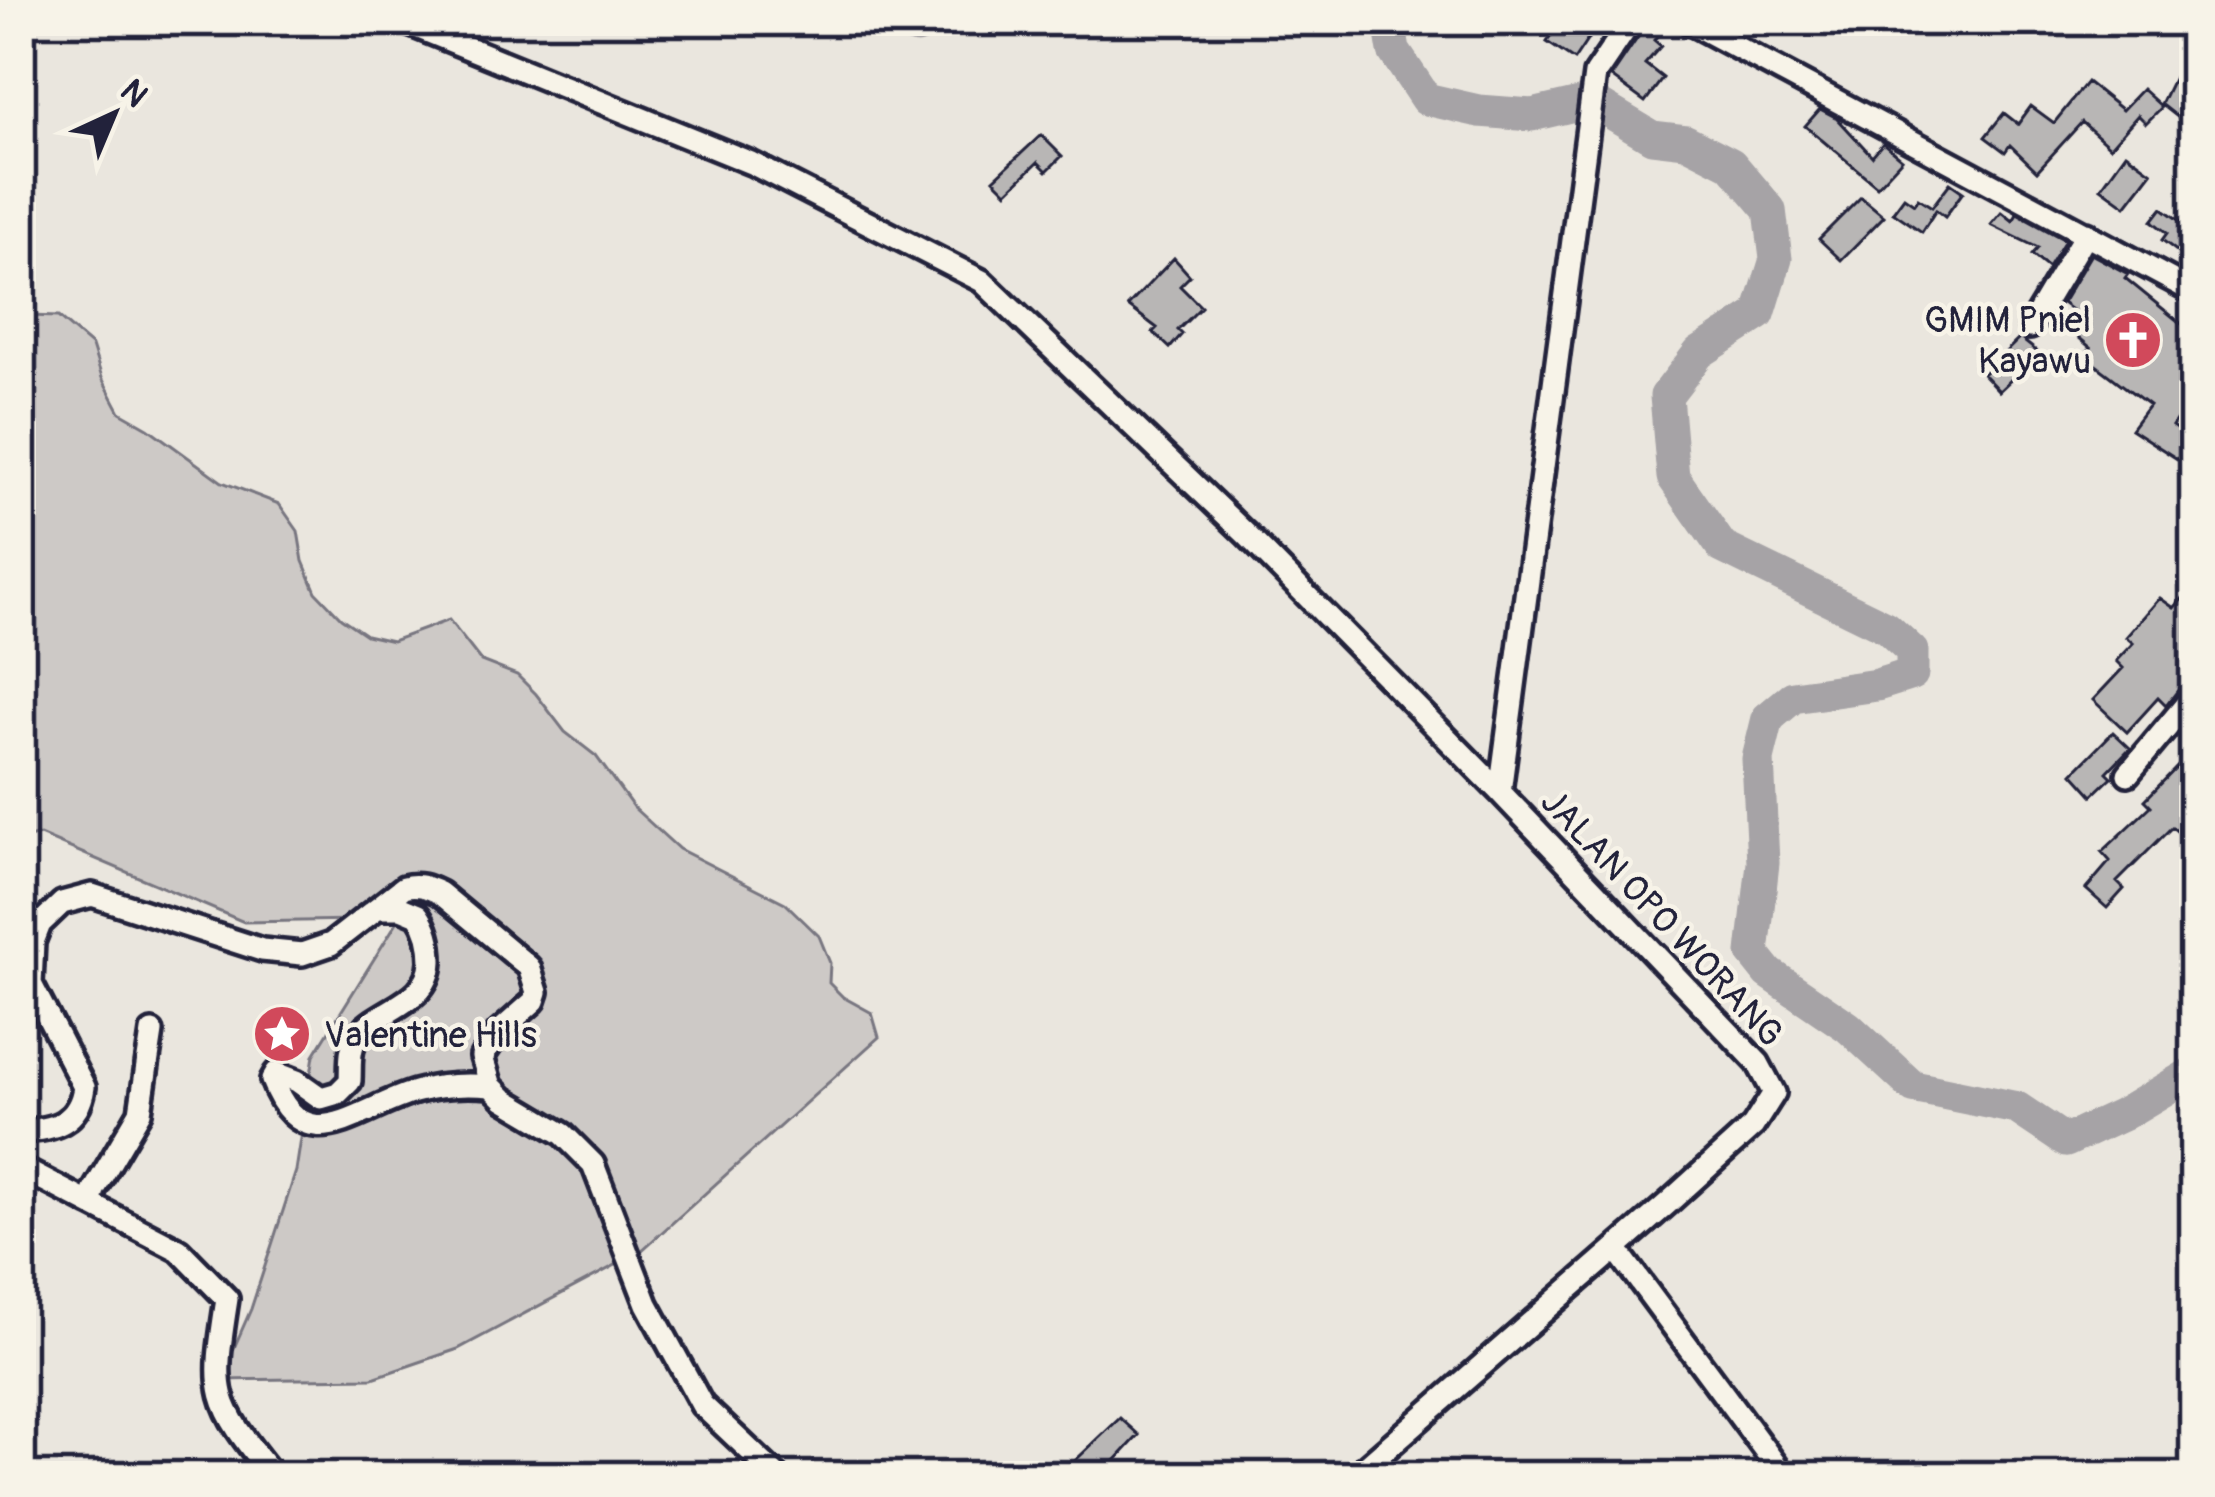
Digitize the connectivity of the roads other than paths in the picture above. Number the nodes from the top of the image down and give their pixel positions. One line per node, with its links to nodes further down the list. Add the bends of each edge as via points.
1 (402, 21): 9 (street, via 751,163 982,280)
2 (1631, 21): 9 (street, JALAN OPO WORANG, via 1594,74)
3 (1687, 21): 4 (street)
4 (2086, 233): 5 (street); 6 (street)
5 (2192, 287)
6 (2030, 327)
7 (2194, 695): 8 (street)
8 (2128, 774)
9 (1500, 791): 16 (street, JALAN OPO WORANG, via 1758,1064 1774,1093 1753,1126)
10 (377, 908): 12 (street, via 404,887 427,887 529,967 533,1001 482,1057); 12 (street, via 418,915 428,932 430,974 359,1034 343,1088 321,1098 276,1073 278,1096 309,1124 328,1128 417,1091); 13 (street, via 331,944 281,954 110,898 62,903 33,942 31,984 84,1087 82,1102 63,1124)
11 (152, 1032): 15 (street, via 140,1112)
12 (491, 1086): 18 (street, via 593,1164 647,1304 702,1405)
13 (21, 1131)
14 (21, 1168): 15 (street)
15 (90, 1204): 17 (street, via 179,1250 227,1300 216,1384 226,1415)
16 (1616, 1250): 19 (street, JALAN OPO WORANG); 20 (street)
17 (273, 1476)
18 (777, 1476)
19 (1354, 1476)
20 (1784, 1476)

